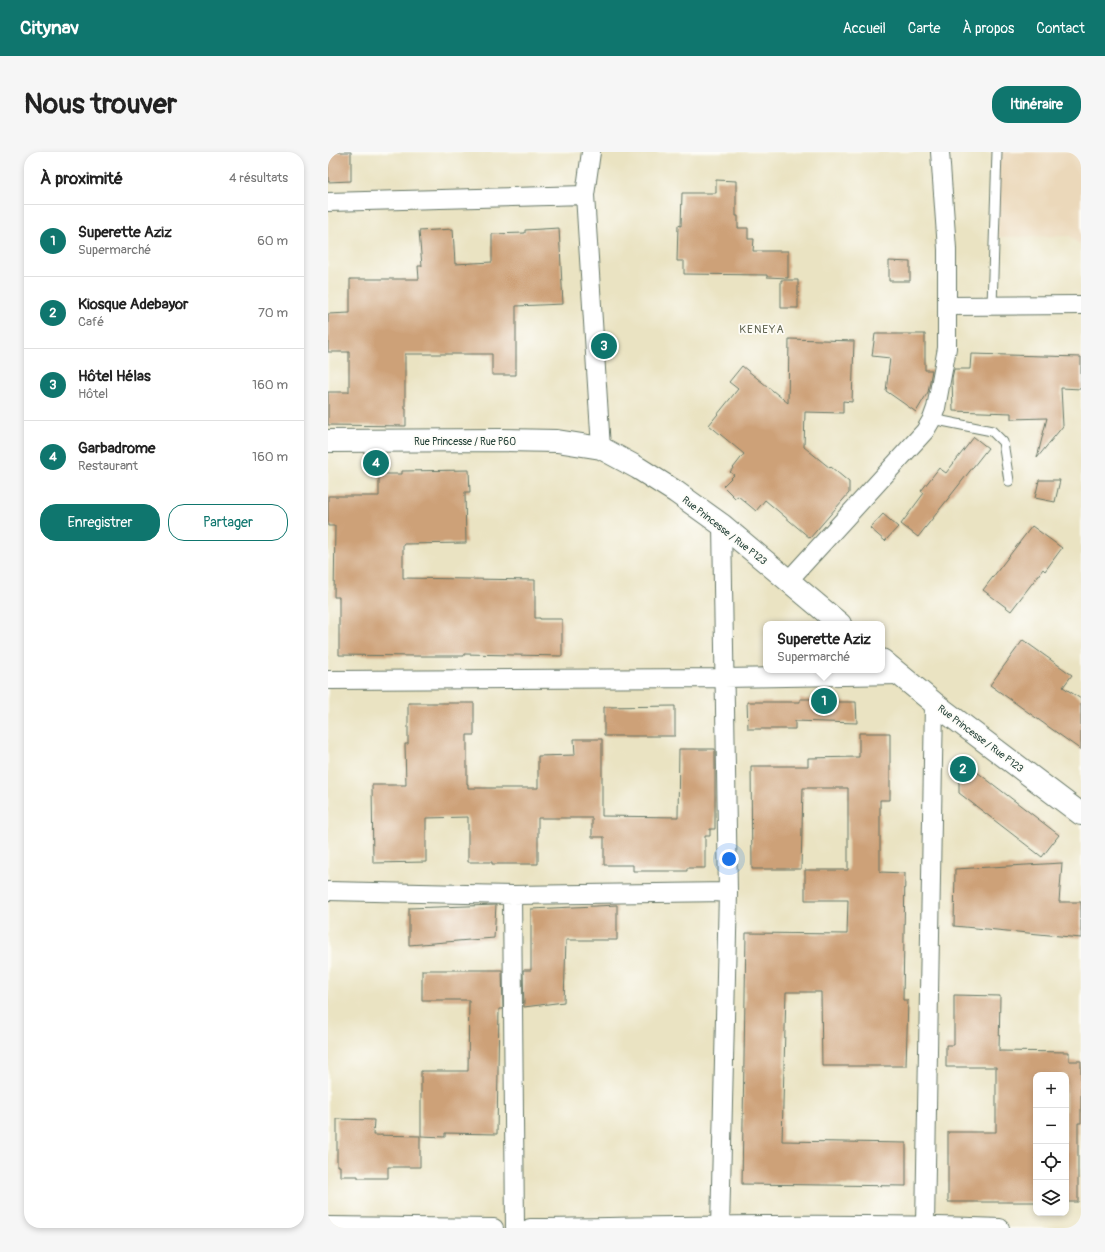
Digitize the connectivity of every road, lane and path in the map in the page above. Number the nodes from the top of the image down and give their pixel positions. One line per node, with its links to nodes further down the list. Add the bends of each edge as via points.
1 (591, 152): 4 (street)
2 (940, 152): 7 (street, via 947,249)
3 (996, 152): 8 (lane)
4 (585, 195): 5 (street); 11 (street)
5 (328, 202)
6 (1081, 305): 8 (street)
7 (947, 306): 8 (street); 9 (street, via 947,348)
8 (992, 306)
9 (932, 419): 12 (lane, via 992,431 1003,442); 14 (street, via 925,431)
10 (328, 441): 11 (street, Rue Princesse / Rue P60, via 550,441)
11 (601, 448): 13 (street, Rue Princesse / Rue P123, via 676,492)
12 (1009, 481)
13 (722, 525): 14 (street, Rue Princesse / Rue P123); 18 (street)
14 (788, 581): 15 (street, Rue Princesse / Rue P123)
15 (836, 621)
16 (885, 662): 17 (street, Rue Princesse / Rue P123)
17 (900, 675): 18 (street); 20 (street, Rue Princesse / Rue P123)
18 (724, 678): 19 (street); 23 (street)
19 (328, 680)
20 (934, 703): 21 (street, Rue Princesse / Rue P123); 25 (street)
21 (1081, 814)
22 (328, 891): 24 (street)
23 (728, 892): 24 (street); 27 (street)
24 (512, 895): 29 (street)
25 (925, 1225): 27 (street); 31 (street)
26 (328, 1226): 28 (street)
27 (720, 1227): 30 (street)
28 (494, 1228)
29 (514, 1228)
30 (530, 1228)
31 (1000, 1228)

